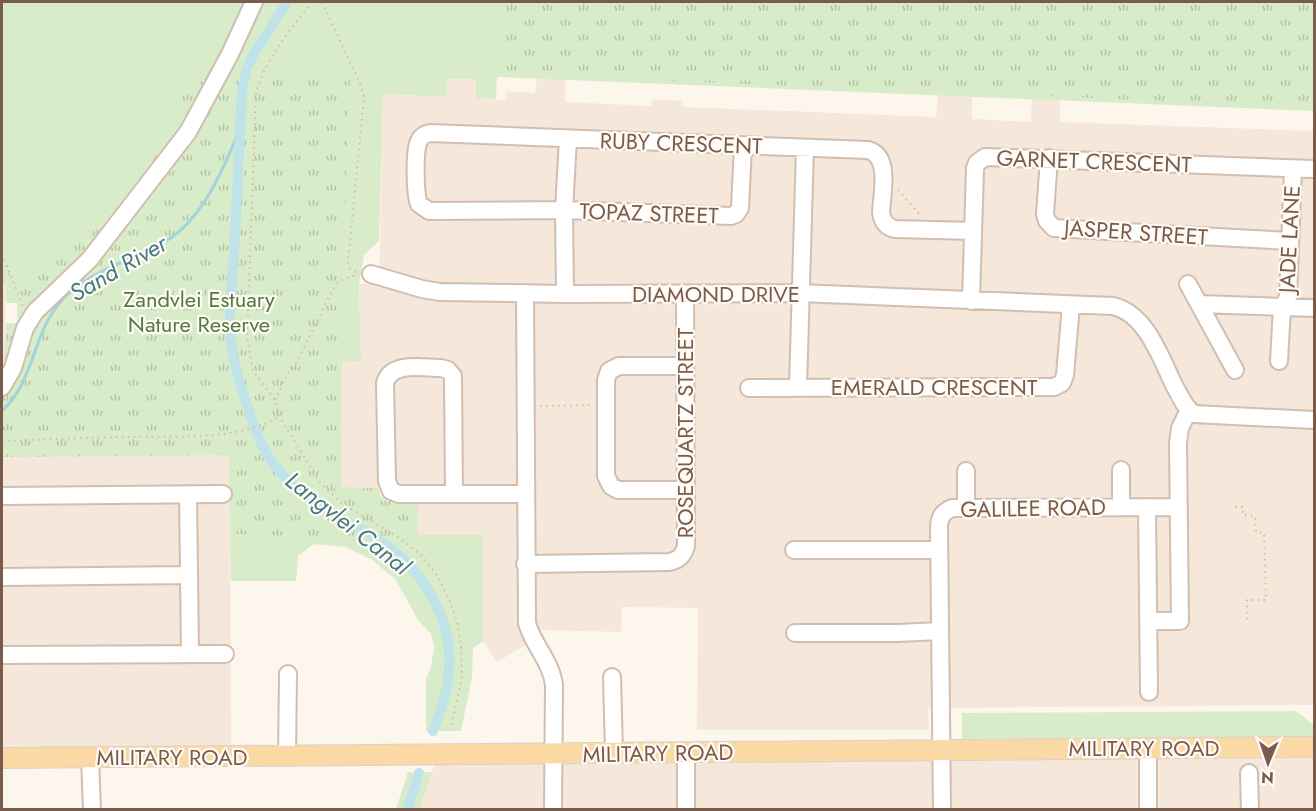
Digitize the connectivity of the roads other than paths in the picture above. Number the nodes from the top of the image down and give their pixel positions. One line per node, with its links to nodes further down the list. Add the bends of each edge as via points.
1 (254, 2): 25 (street, via 201,113 90,259 30,319)
2 (568, 139): 3 (street, RUBY CRESCENT); 8 (street, RUBY CRESCENT); 8 (street, TOPAZ STREET, via 430,133 423,136 417,147 416,195 418,204 427,210)
3 (744, 146): 4 (street, RUBY CRESCENT); 8 (street, TOPAZ STREET, via 740,208 731,216)
4 (805, 148): 9 (street, RUBY CRESCENT, via 874,152 883,168 883,221 892,228); 14 (street)
5 (1049, 158): 6 (street, GARNET CRESCENT); 9 (street, GARNET CRESCENT, via 989,156 977,163); 10 (street, JASPER STREET, via 1045,214 1054,228)
6 (1293, 169): 7 (street, GARNET CRESCENT); 10 (street, JADE LANE)
7 (1314, 169)
8 (564, 210): 15 (street, RUBY CRESCENT)
9 (973, 231): 17 (street, GARNET CRESCENT)
10 (1290, 241): 20 (street, JADE LANE, via 1288,297)
11 (371, 274): 13 (street, DIAMOND DRIVE, via 440,292)
12 (1188, 284): 18 (street)
13 (525, 293): 15 (street, DIAMOND DRIVE); 35 (street)
14 (800, 293): 16 (street, DIAMOND DRIVE); 17 (street, DIAMOND DRIVE); 27 (street, EMERALD CRESCENT)
15 (565, 294): 16 (street, DIAMOND DRIVE)
16 (685, 294): 23 (street, ROSEQUARTZ STREET)
17 (971, 301): 19 (street, DIAMOND DRIVE)
18 (1199, 304): 20 (street); 24 (street)
19 (1071, 305): 27 (street, EMERALD CRESCENT, via 1067,367 1064,381 1057,386); 28 (street, DIAMOND DRIVE, via 1113,306 1134,315)
20 (1282, 308): 21 (street); 22 (street, JADE LANE)
21 (1314, 308)
22 (1279, 361)
23 (685, 366): 32 (street, ROSEQUARTZ STREET); 32 (street, via 613,368 608,373 606,476 618,490)
24 (1235, 370)
25 (2, 387)
26 (749, 387): 27 (street, EMERALD CRESCENT)
27 (798, 387)
28 (1189, 410): 29 (street, via 1202,416); 40 (street, via 1179,434)
29 (1314, 420)
30 (1121, 470): 38 (street)
31 (966, 471): 41 (street)
32 (686, 490): 44 (street, ROSEQUARTZ STREET, via 686,546 676,561)
33 (223, 494): 36 (street)
34 (454, 494): 34 (street, via 399,494 388,488 386,383 388,374 395,370 441,368 453,376); 35 (street)
35 (525, 494): 44 (street)
36 (188, 495): 37 (street); 45 (street)
37 (2, 496)
38 (1121, 507): 39 (street, GALILEE ROAD); 41 (street, GALILEE ROAD)
39 (1147, 507): 40 (street, GALILEE ROAD); 47 (street)
40 (1179, 507): 47 (street, via 1180,621)
41 (966, 508): 43 (street, GALILEE ROAD, via 952,508 940,518)
42 (794, 550): 43 (street)
43 (939, 550): 48 (street, GALILEE ROAD)
44 (525, 564): 60 (street, via 527,623 550,666 554,685)
45 (189, 575): 46 (street); 50 (street)
46 (2, 577)
47 (1148, 621): 55 (street)
48 (939, 631): 49 (street); 58 (street, GALILEE ROAD)
49 (795, 633)
50 (190, 653): 51 (street); 52 (street)
51 (225, 654)
52 (2, 656)
53 (288, 674): 62 (street)
54 (612, 677): 61 (street)
55 (1149, 692)
56 (1314, 747): 57 (main road, MILITARY ROAD)
57 (1148, 748): 58 (main road, MILITARY ROAD); 70 (street)
58 (940, 750): 59 (main road, MILITARY ROAD); 69 (street, GALILEE ROAD)
59 (686, 752): 61 (main road, MILITARY ROAD); 68 (street)
60 (554, 753): 61 (main road, MILITARY ROAD); 62 (main road, MILITARY ROAD); 67 (street)
61 (614, 753)
62 (287, 756): 63 (main road, MILITARY ROAD)
63 (90, 757): 64 (main road, MILITARY ROAD); 66 (street)
64 (2, 758)
65 (1249, 773): 71 (street)
66 (92, 810)
67 (553, 810)
68 (686, 810)
69 (942, 810)
70 (1148, 810)
71 (1250, 810)

